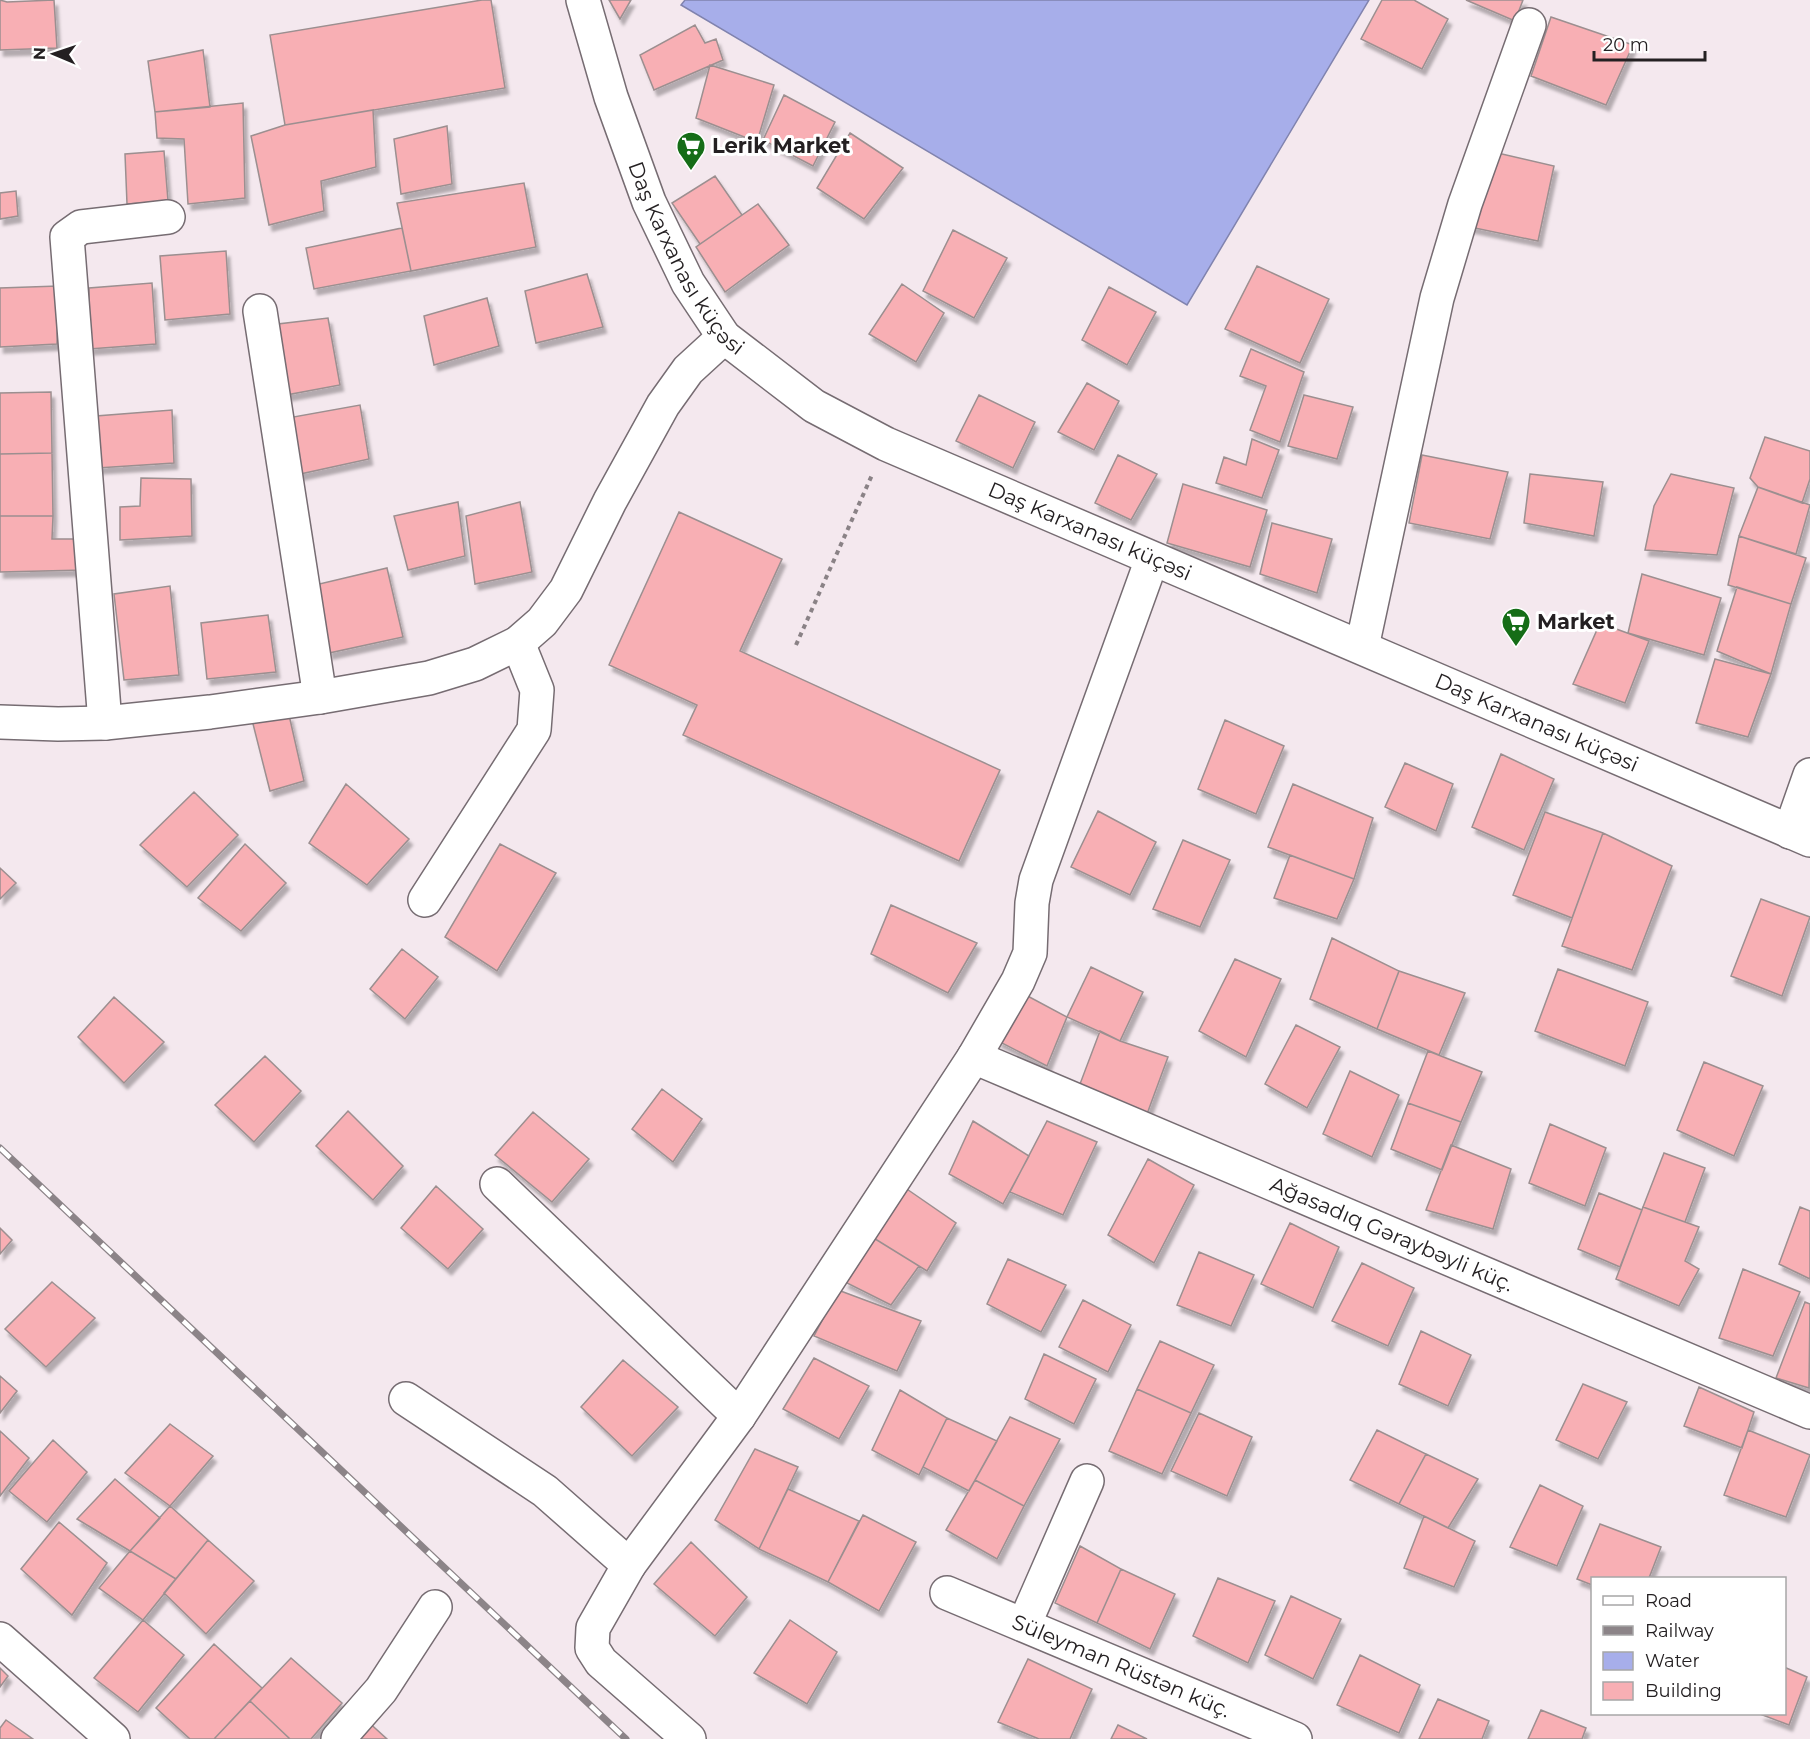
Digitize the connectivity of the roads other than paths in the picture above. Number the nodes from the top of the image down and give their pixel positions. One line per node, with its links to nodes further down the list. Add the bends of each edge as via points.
1 (583, 0): 5 (street, Daş Karxanası küçəsi, via 611,97 649,202 688,283)
2 (1529, 25): 8 (street, via 1465,204 1437,298)
3 (168, 217): 11 (street, via 81,227 67,237)
4 (260, 311): 9 (street)
5 (724, 338): 6 (street, Daş Karxanası küçəsi, via 814,406 886,444); 7 (street, via 688,370 663,405 566,590 542,622)
6 (1152, 559): 8 (street, Daş Karxanası küçəsi); 15 (street, via 1036,880 1030,953)
7 (518, 643): 9 (street, via 475,664 429,678); 14 (street, via 537,690 534,730)
8 (1362, 648): 13 (street, Daş Karxanası küçəsi)
9 (321, 697): 11 (street)
10 (0, 723): 11 (street)
11 (105, 723)
12 (1810, 775): 13 (street)
13 (1800, 836)
14 (425, 900)
15 (974, 1057): 18 (street, Ağasadıq Gəraybəyli küç.); 19 (street)
16 (497, 1184): 19 (street)
17 (406, 1399): 21 (street, via 545,1491)
18 (1810, 1412)
19 (739, 1416): 21 (street)
20 (1087, 1481): 24 (street)
21 (629, 1565): 28 (street, via 592,1628 592,1648 601,1662)
22 (947, 1593): 24 (street, Süleyman Rüstən küç.)
23 (435, 1607): 27 (street, via 381,1690)
24 (1024, 1625): 29 (street, Süleyman Rüstən küç.)
25 (0, 1639): 26 (street)
26 (113, 1739)
27 (338, 1739)
28 (689, 1739)
29 (1295, 1739)

